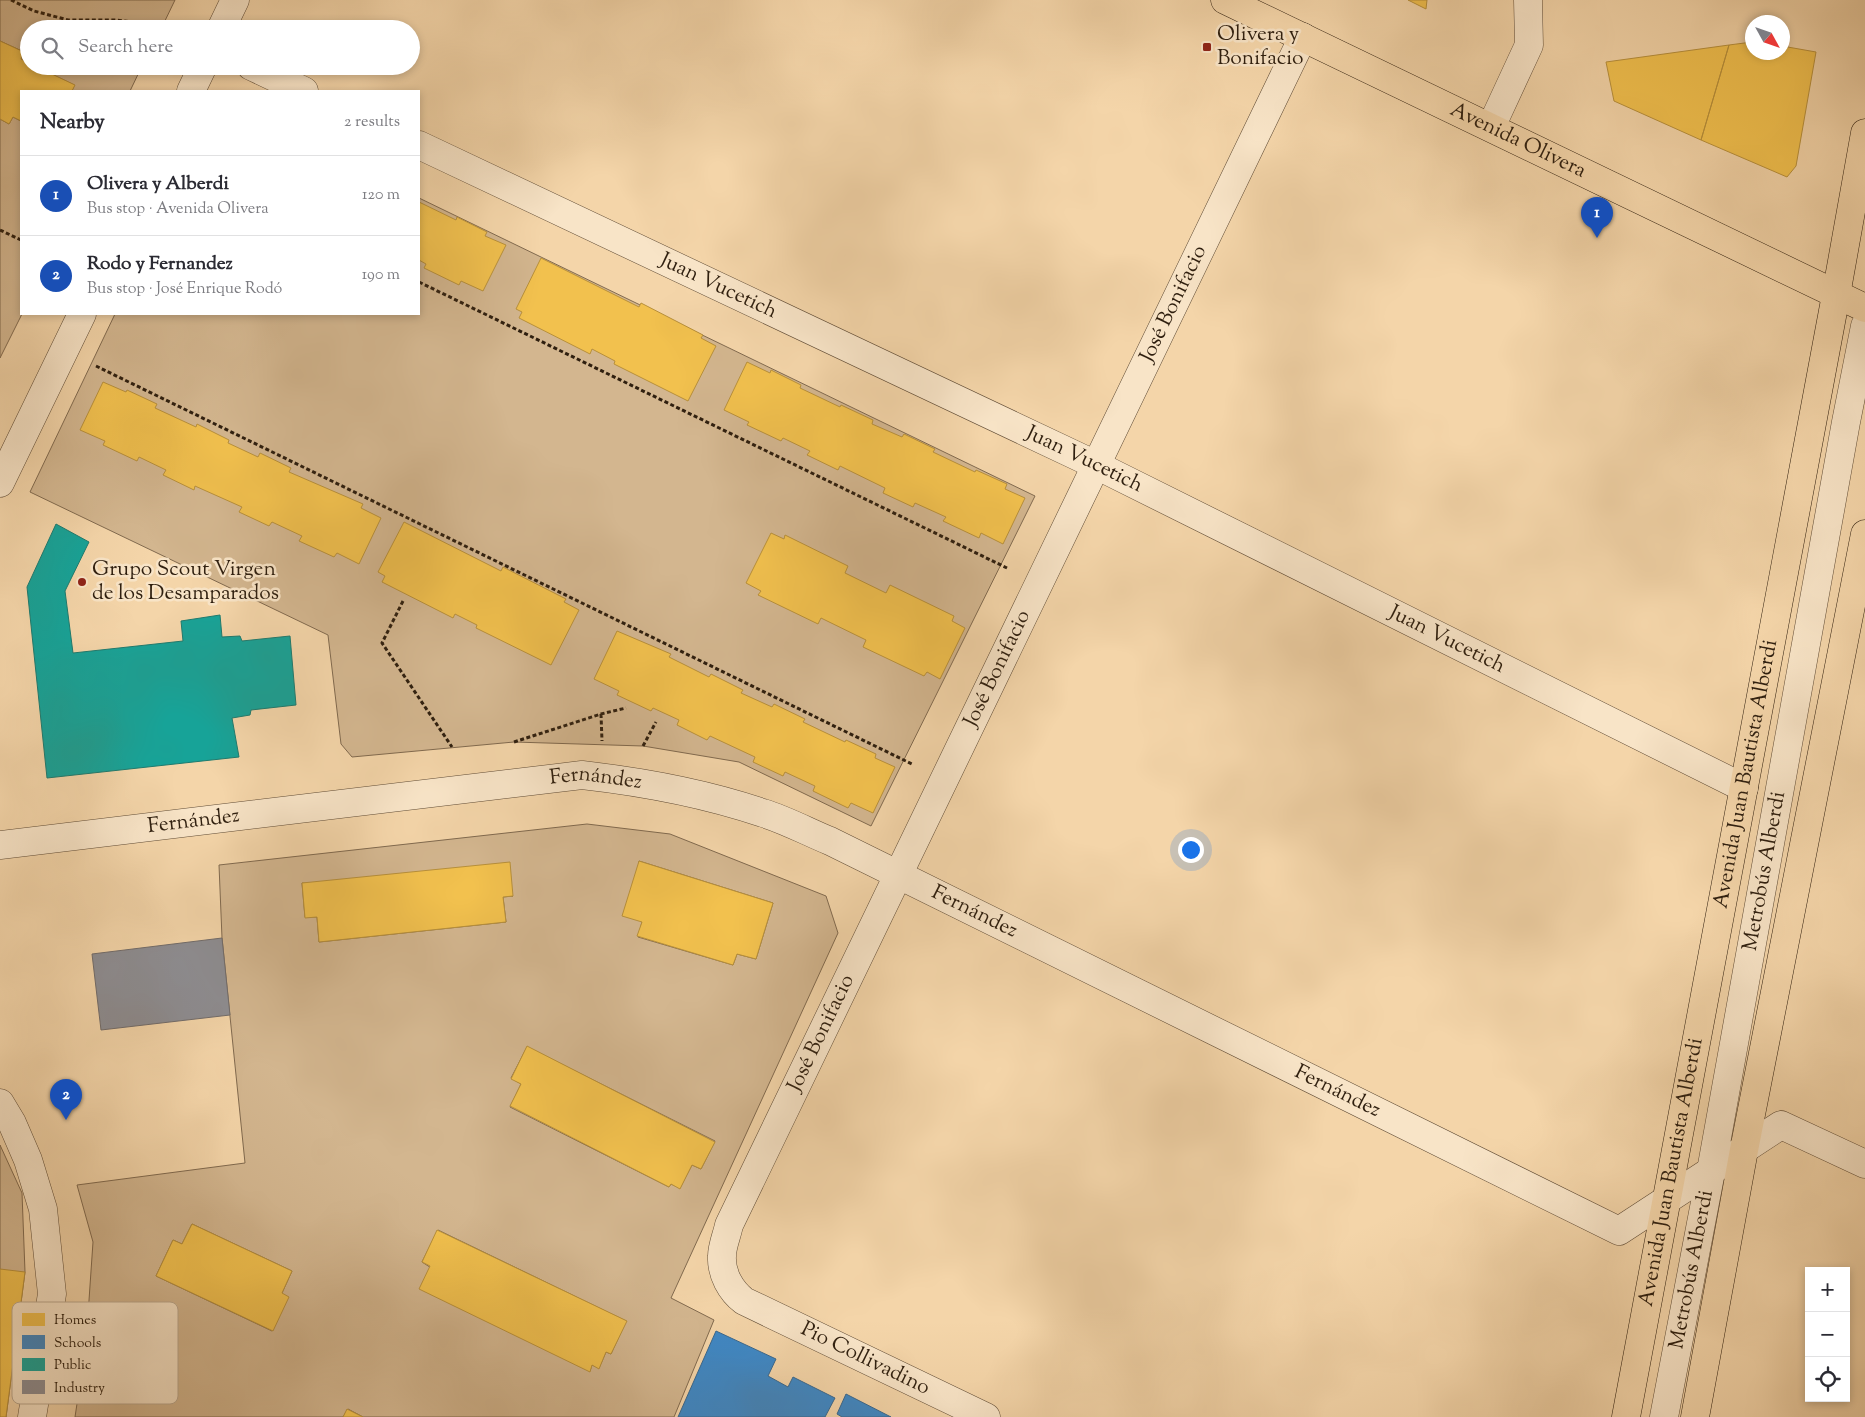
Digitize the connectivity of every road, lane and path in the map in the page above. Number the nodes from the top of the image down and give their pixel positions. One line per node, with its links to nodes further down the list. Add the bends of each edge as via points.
1 (11, 0): 6 (path, via 34,11)
2 (235, 0): 8 (street)
3 (1225, 0): 9 (main road, Avenida Olivera)
4 (1528, 0): 14 (street, via 1529,45)
5 (68, 20): 7 (path)
6 (68, 20)
7 (116, 20)
8 (225, 20)
9 (1302, 37): 14 (main road, Avenida Olivera); 25 (street, José Bonifacio)
10 (199, 75): 12 (street)
11 (270, 75): 13 (street)
12 (191, 90)
13 (302, 90)
14 (1491, 127): 20 (main road, Avenida Olivera)
15 (1865, 133): 20 (main road, Avenida Juan Bautista Alberdi)
16 (420, 145): 25 (street, Juan Vucetich)
17 (0, 230): 18 (path)
18 (20, 240)
19 (420, 282): 28 (path)
20 (1836, 295): 21 (main road, Avenida Olivera); 38 (main road, Avenida Juan Bautista Alberdi)
21 (1865, 308)
22 (82, 315): 26 (street)
23 (1865, 326): 44 (street, Metrobús Alberdi)
24 (91, 363): 37 (path)
25 (1096, 465): 38 (street, Juan Vucetich); 40 (street, José Bonifacio)
26 (0, 483)
27 (1865, 534): 42 (main road)
28 (1015, 572)
29 (403, 601): 36 (path, via 382,643)
30 (626, 708): 31 (path)
31 (601, 714): 33 (path); 34 (path)
32 (656, 722): 35 (path)
33 (514, 742)
34 (602, 744)
35 (644, 746)
36 (452, 747)
37 (918, 766)
38 (1744, 788): 45 (main road, Avenida Juan Bautista Alberdi)
39 (0, 846): 40 (street, Fernández, via 582,775 632,780 764,813)
40 (898, 875): 45 (street, Fernández, via 1619,1231); 46 (street, José Bonifacio, via 729,1225 722,1256 726,1279)
41 (0, 1103): 47 (street, via 28,1160 43,1209)
42 (1744, 1150): 43 (street, Fernández, via 1781,1125); 44 (street, Fernández); 53 (main road)
43 (1865, 1164)
44 (1711, 1171): 45 (street, Fernández); 52 (street, Metrobús Alberdi)
45 (1668, 1199): 51 (main road, Avenida Juan Bautista Alberdi)
46 (744, 1301): 50 (street, Pio Collivadino)
47 (51, 1302)
48 (34, 1404): 49 (street)
49 (32, 1417)
50 (986, 1417)
51 (1626, 1417)
52 (1664, 1417)
53 (1695, 1417)

